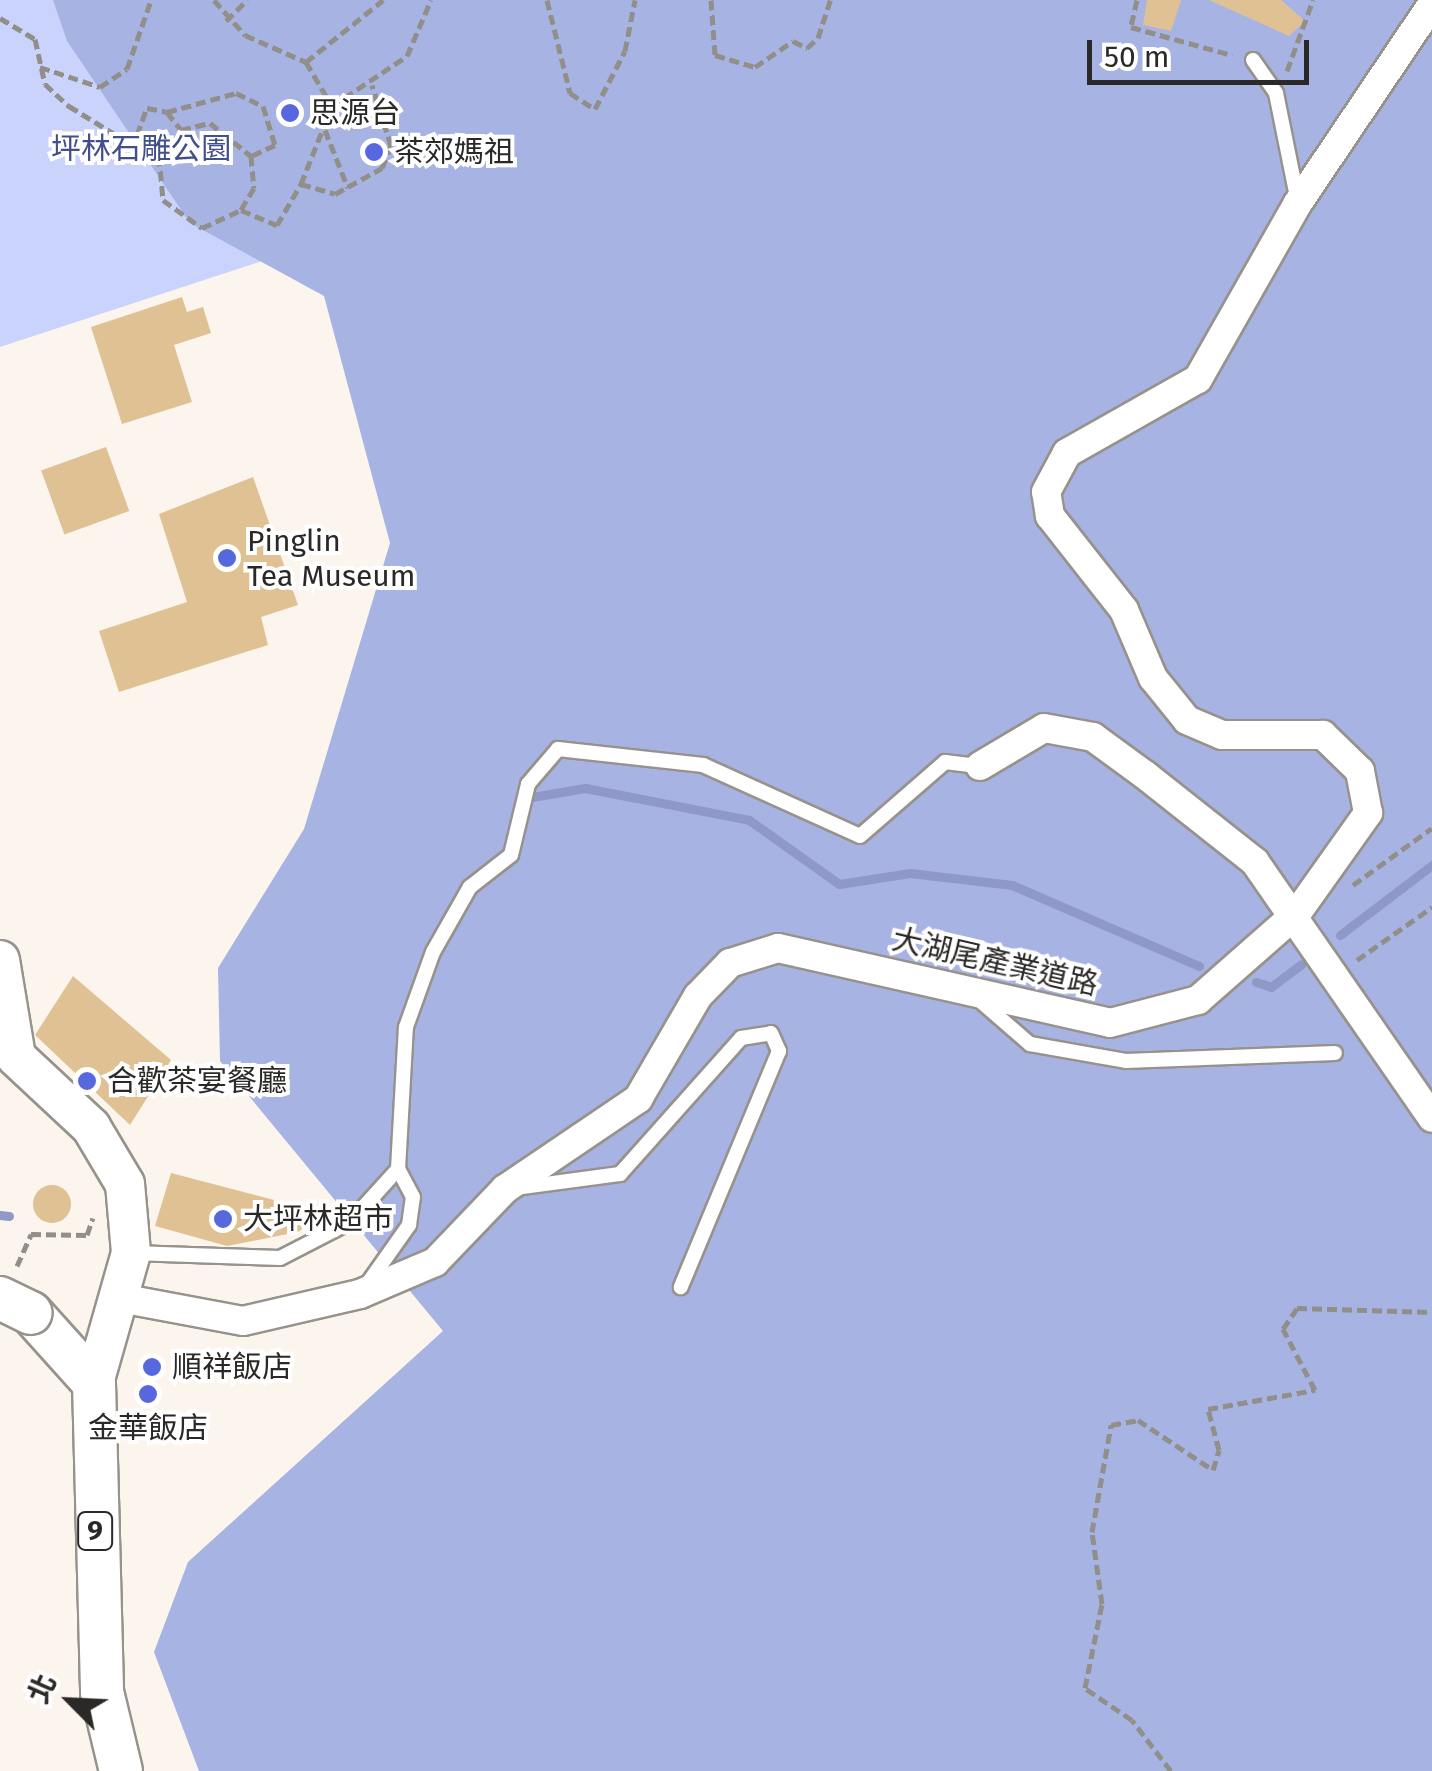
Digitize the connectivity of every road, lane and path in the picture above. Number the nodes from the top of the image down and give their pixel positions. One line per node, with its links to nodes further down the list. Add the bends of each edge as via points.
1 (152, 0): 17 (path, via 128,69 100,87)
2 (214, 0): 14 (path)
3 (247, 0): 14 (path)
4 (383, 0): 16 (path)
5 (432, 0): 18 (path, via 407,56)
6 (546, 0): 7 (path, via 570,94 594,109 625,51)
7 (635, 0)
8 (711, 0): 9 (path, via 715,55 755,66 793,41 807,48 818,38)
9 (830, 0)
10 (1136, 0): 15 (path, via 1132,27)
11 (1314, 0): 19 (path)
12 (1432, 4): 29 (street, 大湖尾產業道路)
13 (0, 18): 17 (path, via 35,39)
14 (226, 20): 16 (path)
15 (1253, 60): 19 (lane)
16 (306, 62): 20 (path)
17 (40, 66): 24 (path, via 44,84 98,126)
18 (372, 85): 20 (path); 28 (path, via 391,146 382,168)
19 (1276, 93): 29 (lane)
20 (332, 106): 22 (path)
21 (167, 112): 23 (path); 24 (path, via 147,108); 26 (path, via 236,92 263,106 275,146)
22 (324, 128): 27 (path); 28 (path)
23 (181, 130): 25 (path); 26 (path, via 210,123)
24 (138, 135): 25 (path)
25 (159, 156): 30 (path, via 154,179 182,218 224,225)
26 (251, 156): 30 (path, via 254,188)
27 (301, 184): 28 (path, via 319,194); 30 (path, via 277,225)
28 (348, 188)
29 (1298, 203): 35 (street, 大湖尾產業道路, via 1198,379 1067,453 1046,492 1050,516 1124,610 1154,678 1187,720 1222,735 1324,735 1360,772 1368,812)
30 (241, 210)
31 (980, 766): 35 (street, via 1044,728 1093,737 1254,862); 41 (lane, via 944,762 860,836 702,765 558,749 528,784 511,856 470,887 433,952 406,1027)
32 (1432, 828): 33 (path)
33 (1348, 888)
34 (1432, 907): 37 (path)
35 (1297, 913): 37 (street); 38 (street, 大湖尾產業道路, via 1198,1000 1156,1017 1110,1023)
36 (0, 960): 42 (street, via 16,1056 91,1127)
37 (1337, 974): 40 (street)
38 (959, 982): 39 (lane, via 1030,1044 1126,1061); 43 (street, 大湖尾產業道路, via 778,948 730,963 698,996 638,1100)
39 (1334, 1053)
40 (1432, 1118)
41 (398, 1169): 44 (lane, via 350,1222 280,1258); 46 (lane, via 413,1197 409,1225)
42 (124, 1184): 44 (street); 47 (path, via 98,1205 87,1235 31,1234)
43 (505, 1189): 45 (lane, via 620,1174 741,1038 772,1033 779,1052); 46 (street, 大湖尾產業道路, via 435,1262)
44 (131, 1253): 48 (street)
45 (681, 1287)
46 (360, 1294): 48 (street, 大湖尾產業道路, via 243,1321)
47 (14, 1296): 50 (main road)
48 (120, 1298): 50 (street)
49 (1432, 1312): 52 (path, via 1296,1308 1283,1329 1315,1390 1208,1409 1219,1450 1213,1470 1138,1420 1123,1417 1103,1439 1092,1532 1102,1604 1086,1688 1132,1720)
50 (94, 1383): 51 (main road, 9, via 102,1692)
51 (121, 1771)
52 (1172, 1771)

